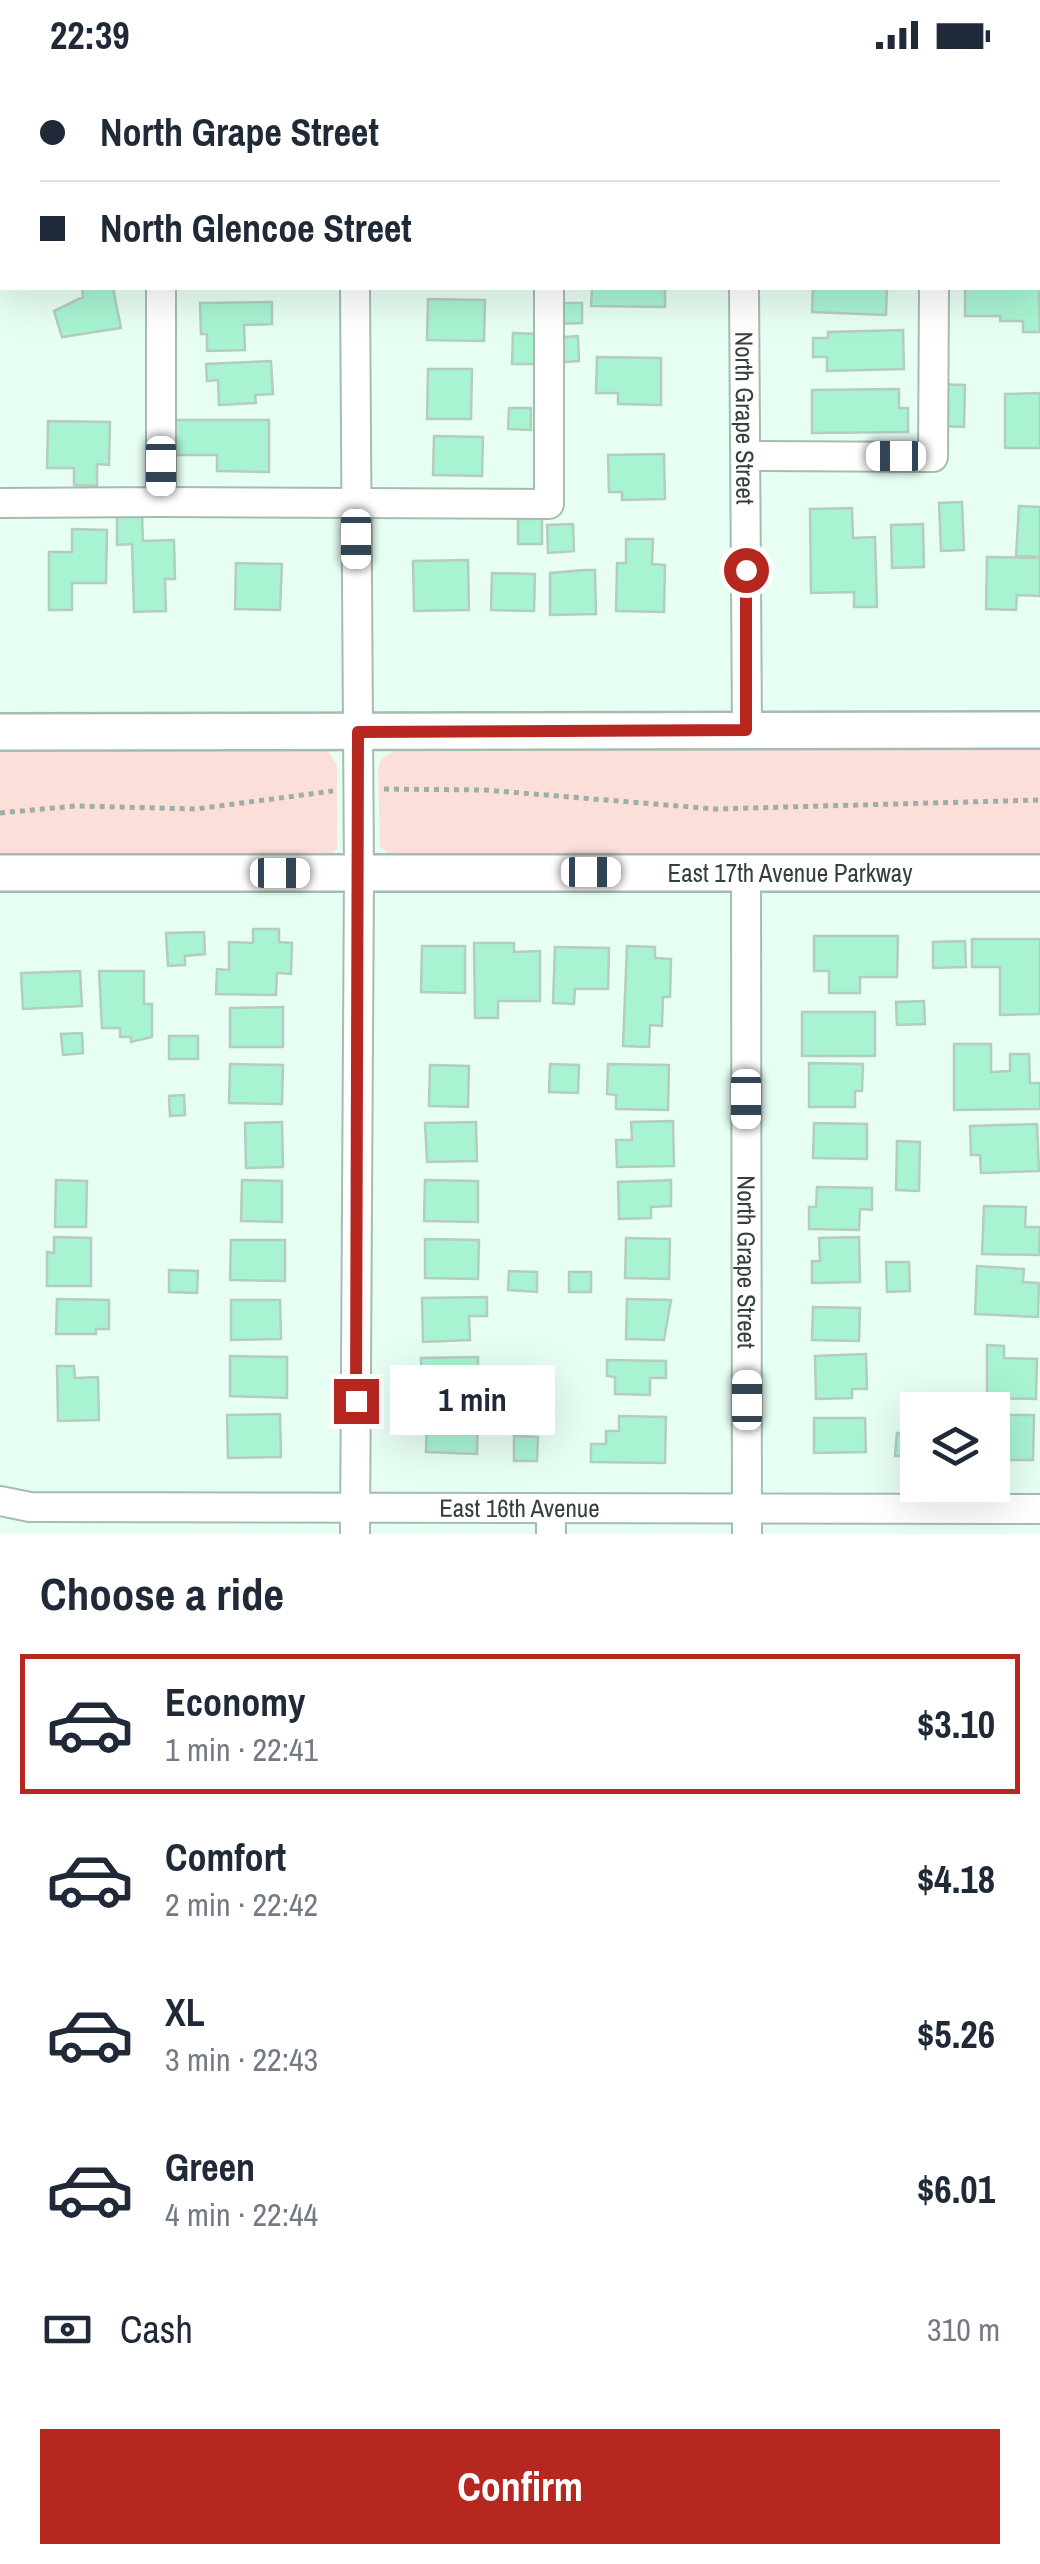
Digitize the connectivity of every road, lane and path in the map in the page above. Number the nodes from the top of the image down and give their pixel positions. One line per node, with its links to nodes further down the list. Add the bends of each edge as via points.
1 (160, 290): 8 (street)
2 (355, 290): 9 (street)
3 (549, 290): 9 (street, via 548,504)
4 (744, 290): 6 (street, North Grape Street)
5 (934, 290): 6 (street, via 934,457)
6 (746, 456): 10 (street, North Grape Street)
7 (0, 502): 8 (street)
8 (161, 502): 9 (street)
9 (356, 503): 13 (street)
10 (746, 730): 11 (main road); 13 (main road)
11 (1040, 730)
12 (0, 732): 13 (main road)
13 (358, 732): 14 (street)
14 (358, 790): 15 (path, via 485,790 715,809); 16 (path, via 196,809 75,806); 19 (street)
15 (1040, 800)
16 (0, 813)
17 (746, 872): 19 (main road, East 17th Avenue Parkway); 20 (main road, East 17th Avenue Parkway); 26 (street, North Grape Street)
18 (0, 873): 19 (main road, East 17th Avenue Parkway)
19 (359, 873): 24 (street)
20 (1040, 873)
21 (0, 1501): 23 (street, East 16th Avenue)
22 (1040, 1509): 26 (street, East 16th Avenue)
23 (162, 1521): 24 (street, East 16th Avenue)
24 (356, 1521): 25 (street, East 16th Avenue)
25 (551, 1521): 26 (street, East 16th Avenue)
26 (747, 1522)

